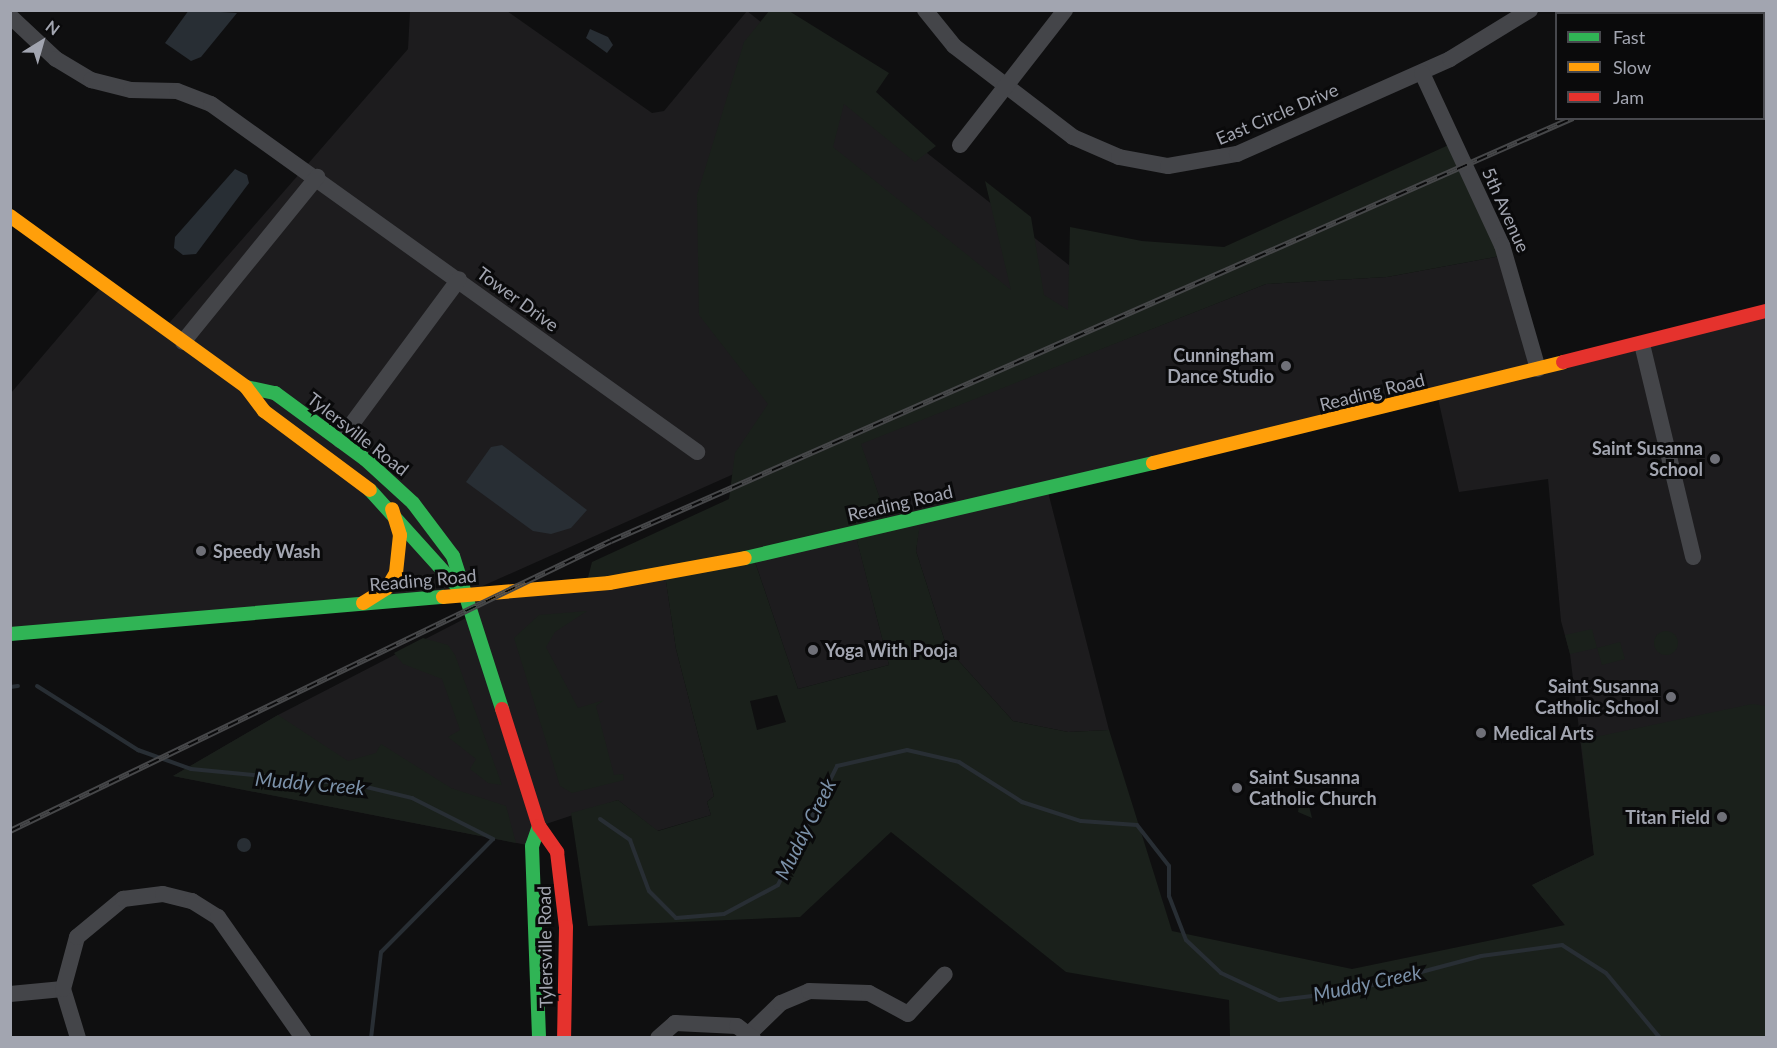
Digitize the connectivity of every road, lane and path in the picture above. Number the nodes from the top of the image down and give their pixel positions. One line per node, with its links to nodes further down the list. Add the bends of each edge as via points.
1 (924, 10): 6 (street, East Circle Drive, via 954,46)
2 (1065, 10): 6 (street)
3 (1530, 10): 5 (street, East Circle Drive)
4 (10, 16): 8 (street, Tower Drive, via 73,72 110,87 177,92 203,100)
5 (1422, 73): 6 (street, East Circle Drive, via 1237,154 1168,166 1091,147); 14 (street, 5th Avenue, via 1502,245)
6 (1005, 87): 7 (street)
7 (960, 145)
8 (310, 173): 10 (street, Tower Drive); 12 (street)
9 (10, 216): 12 (main road, Tylersville Road)
10 (459, 279): 16 (street); 17 (street, Tower Drive)
11 (1767, 311): 13 (main road, Reading Road)
12 (183, 342): 15 (main road, Tylersville Road)
13 (1642, 344): 14 (main road, Reading Road); 19 (street)
14 (1538, 369): 20 (main road, Reading Road, via 701,568 609,583)
15 (246, 387): 16 (main road, Tylersville Road, via 275,393); 18 (main road, Tylersville Road, via 264,411)
16 (340, 440): 20 (main road, Tylersville Road, via 399,488 427,519 453,556)
17 (697, 452)
18 (392, 509): 20 (main road, Tylersville Road, via 443,576); 21 (main road, via 400,535 396,573 387,588)
19 (1693, 557)
20 (464, 594): 21 (main road, Reading Road); 23 (main road, Tylersville Road)
21 (361, 604): 22 (main road, Reading Road)
22 (15, 631)
23 (540, 826): 30 (main road, Tylersville Road, via 532,846 539,927); 31 (main road, Tylersville Road, via 557,852 562,880)
24 (945, 974): 27 (street, via 908,1014 869,993 809,992 782,1003)
25 (63, 989): 26 (street); 28 (street); 29 (street, via 68,955 90,921 133,896 173,895 210,911 225,924)
26 (10, 994)
27 (751, 1035): 32 (street, via 737,1026 675,1023)
28 (78, 1038)
29 (303, 1038)
30 (539, 1038)
31 (564, 1038)
32 (658, 1038)

